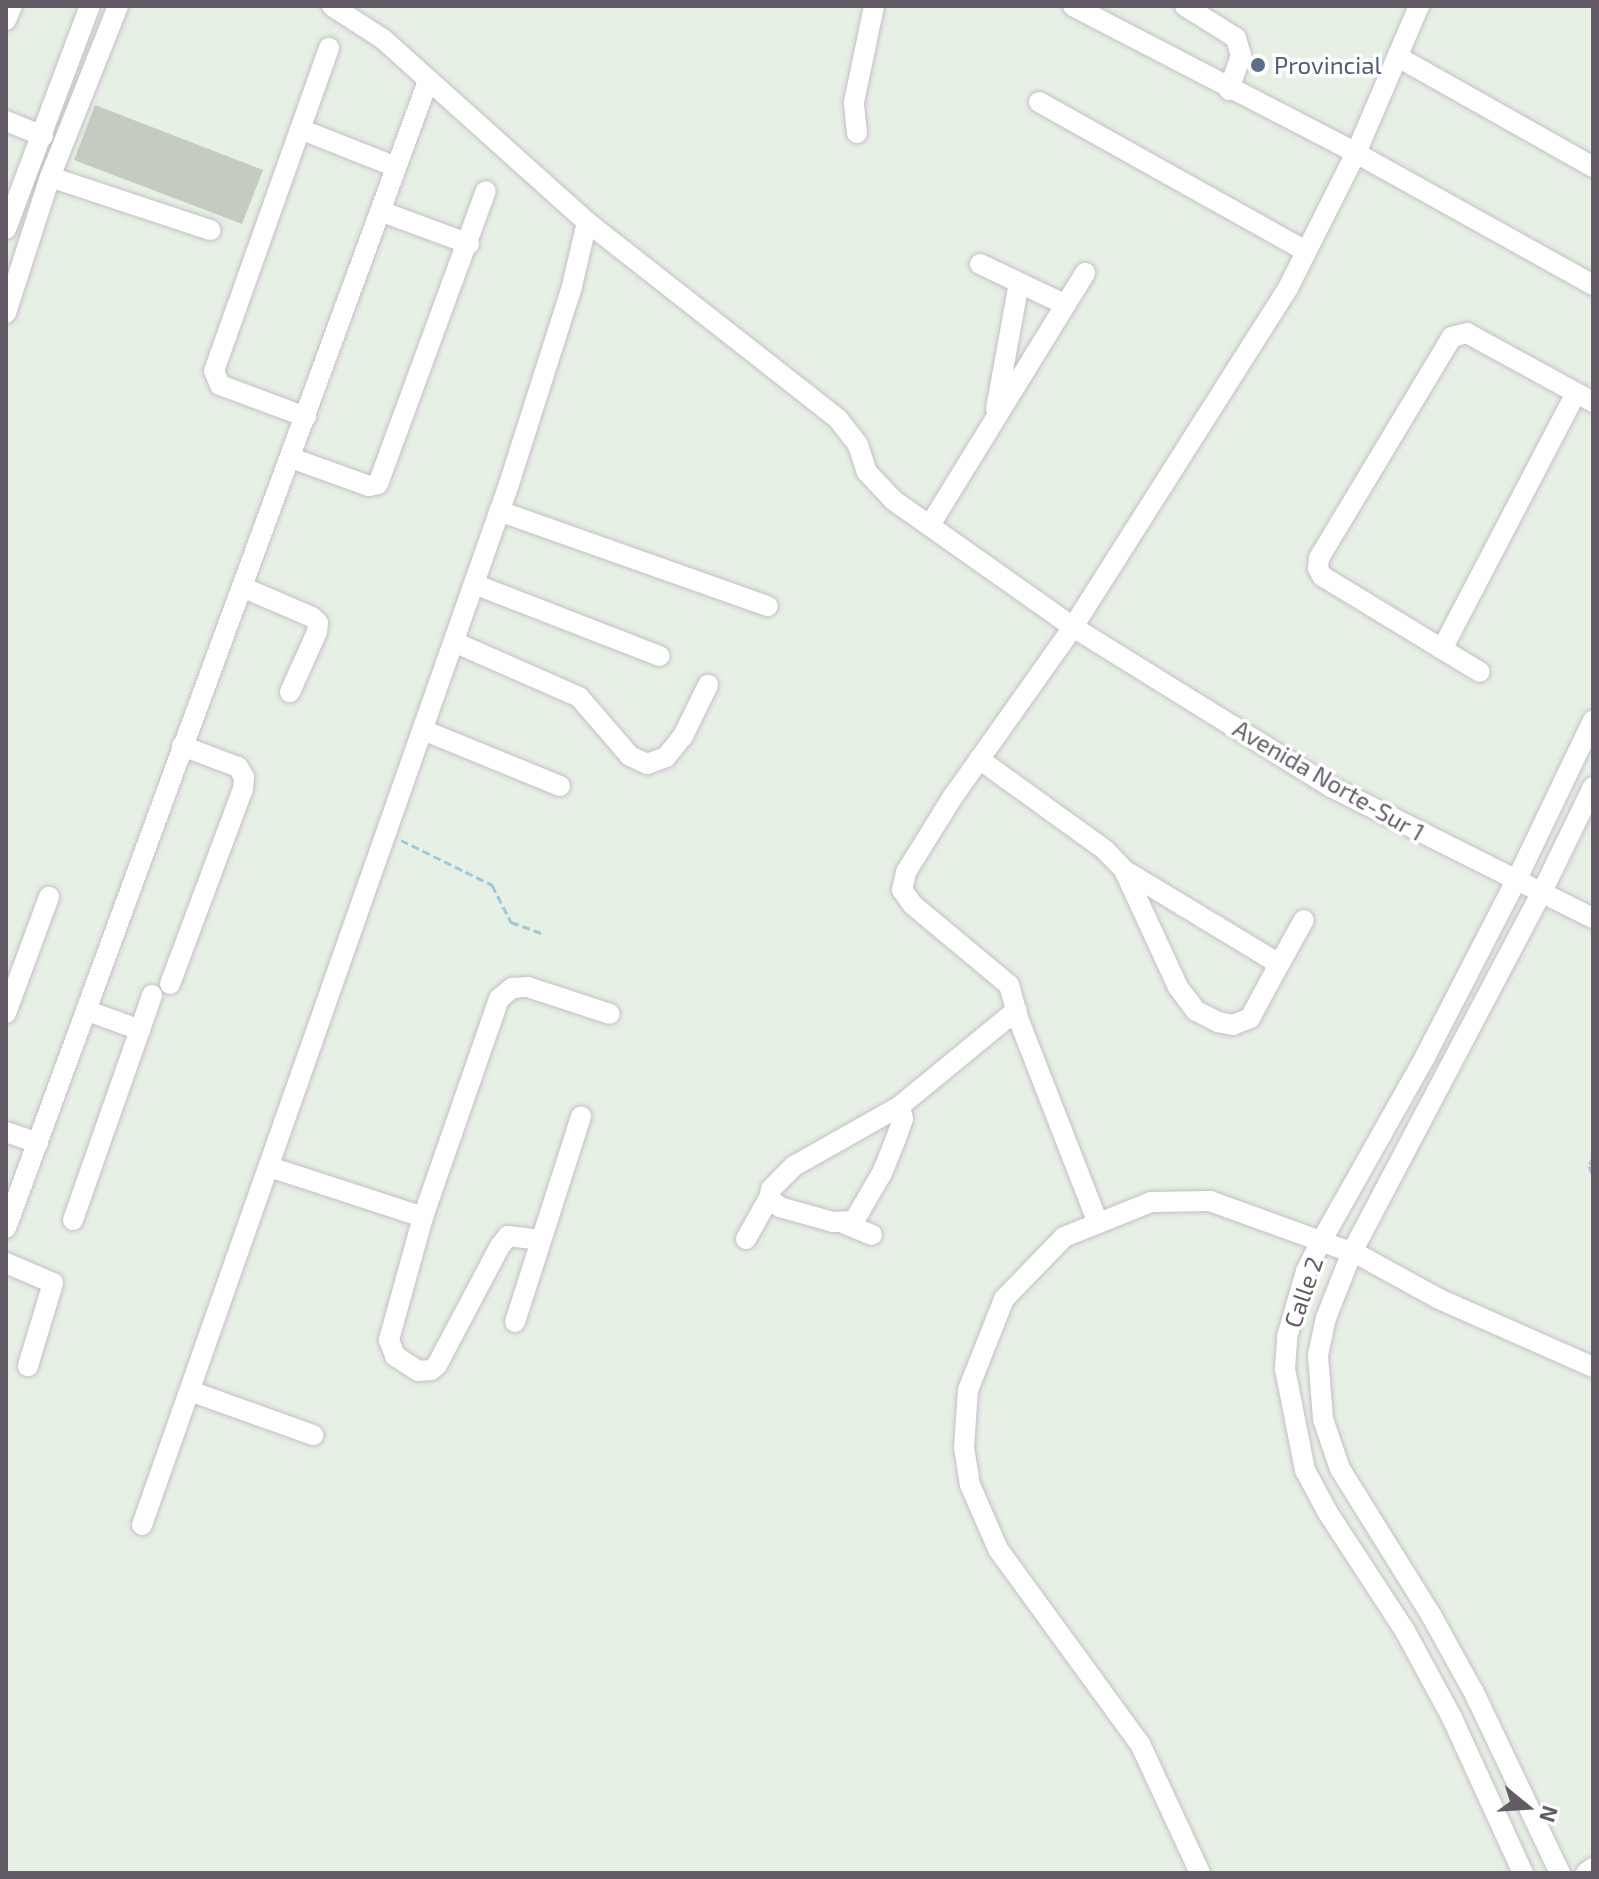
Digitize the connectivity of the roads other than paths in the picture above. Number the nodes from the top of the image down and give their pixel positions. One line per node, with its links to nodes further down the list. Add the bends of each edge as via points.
1 (12, 6): 9 (street)
2 (90, 6): 18 (street)
3 (118, 6): 22 (street)
4 (332, 6): 12 (street, Avenida Norte-Sur 1, via 383,39)
5 (874, 6): 17 (street, via 854,102)
6 (1073, 6): 13 (street)
7 (1185, 6): 13 (street, via 1236,38 1241,55)
8 (1419, 6): 11 (street)
9 (6, 20)
10 (329, 48): 16 (street)
11 (1398, 57): 19 (street); 21 (street)
12 (428, 81): 20 (street); 25 (street, Avenida Norte-Sur 1)
13 (1229, 90): 19 (street)
14 (1039, 102): 29 (street)
15 (6, 121): 18 (street)
16 (300, 129): 20 (street); 37 (street, via 214,371 220,385)
17 (857, 133)
18 (43, 136): 26 (street)
19 (1356, 153): 29 (street); 33 (street)
20 (396, 167): 24 (street)
21 (1593, 167)
22 (50, 177): 27 (street); 35 (street)
23 (486, 191): 28 (street)
24 (380, 211): 28 (street); 37 (street)
25 (587, 222): 40 (street, via 572,286); 41 (street, Avenida Norte-Sur 1, via 838,419 858,445 867,472 893,500)
26 (6, 229)
27 (210, 230)
28 (469, 244): 39 (street, via 378,484 369,486)
29 (1306, 251): 45 (street, via 1288,288)
30 (980, 264): 32 (street)
31 (1085, 273): 34 (street)
32 (1019, 283): 34 (street); 38 (street)
33 (1593, 285)
34 (1066, 305): 38 (street)
35 (6, 313)
36 (1584, 397): 47 (street); 47 (street, via 1467,333 1452,337 1319,558 1322,576)
37 (306, 417): 39 (street)
38 (993, 421): 41 (street)
39 (291, 458): 43 (street)
40 (499, 511): 42 (street); 44 (street)
41 (930, 525): 45 (street, Avenida Norte-Sur 1)
42 (474, 584): 46 (street); 48 (street)
43 (242, 587): 51 (street, via 318,623); 54 (street)
44 (768, 606)
45 (1073, 627): 55 (street); 59 (street, Avenida Norte-Sur 1, via 1331,787)
46 (454, 642): 50 (street, via 579,697 630,756 647,764 666,757 683,736); 53 (street)
47 (1442, 649): 49 (street)
48 (660, 656)
49 (1480, 672)
50 (708, 685)
51 (290, 692)
52 (1593, 720): 59 (street, Calle 2)
53 (423, 730): 56 (street); 76 (street)
54 (182, 746): 68 (street); 71 (street, via 238,767 243,789)
55 (979, 759): 58 (street, via 1105,850); 67 (street, via 906,872 902,890 1009,985)
56 (560, 786)
57 (1593, 787): 60 (street)
58 (1124, 870): 62 (street); 65 (street)
59 (1516, 881): 60 (street, Avenida Norte-Sur 1); 86 (street, Calle 2)
60 (1541, 894): 63 (street, Avenida Norte-Sur 1); 87 (street)
61 (49, 897): 69 (street)
62 (1174, 899): 65 (street, via 1156,907); 66 (street, via 1263,952)
63 (1593, 918)
64 (1304, 920): 66 (street)
65 (1148, 924): 66 (street, via 1178,987 1196,1011 1218,1022 1233,1025 1250,1018)
66 (1276, 970)
67 (1017, 1010): 72 (street); 80 (street)
68 (88, 1011): 71 (street); 75 (street)
69 (6, 1013)
70 (610, 1014): 78 (street, via 528,987 512,988 499,999)
71 (140, 1030): 79 (street)
72 (900, 1106): 77 (street, via 794,1166); 81 (street, via 903,1119 882,1173 862,1210)
73 (581, 1116): 85 (street)
74 (6, 1132): 75 (street)
75 (38, 1143): 82 (street)
76 (270, 1167): 78 (street); 92 (street)
77 (769, 1198): 81 (street, via 780,1207); 84 (street)
78 (423, 1217): 85 (street, via 389,1340 395,1356 418,1371 437,1365 508,1236)
79 (73, 1220)
80 (1098, 1223): 86 (street, via 1151,1202 1210,1201); 96 (street, via 1064,1237 1004,1299 968,1390 964,1448 970,1485 998,1549 1140,1744)
81 (845, 1224): 83 (street)
82 (6, 1228)
83 (872, 1235)
84 (746, 1239)
85 (541, 1240): 89 (street)
86 (1322, 1240): 87 (street); 97 (street, Calle 2, via 1306,1271 1287,1337 1285,1369 1305,1470 1444,1704)
87 (1352, 1252): 91 (street, via 1439,1299); 98 (street, via 1326,1318 1318,1355 1331,1448 1473,1691)
88 (6, 1263): 90 (street, via 57,1275)
89 (515, 1322)
90 (28, 1366)
91 (1593, 1367)
92 (190, 1391): 93 (street); 94 (street)
93 (313, 1435)
94 (142, 1525)
95 (1593, 1868): 99 (street)
96 (1200, 1873)
97 (1523, 1873)
98 (1560, 1873)
99 (1586, 1873)

